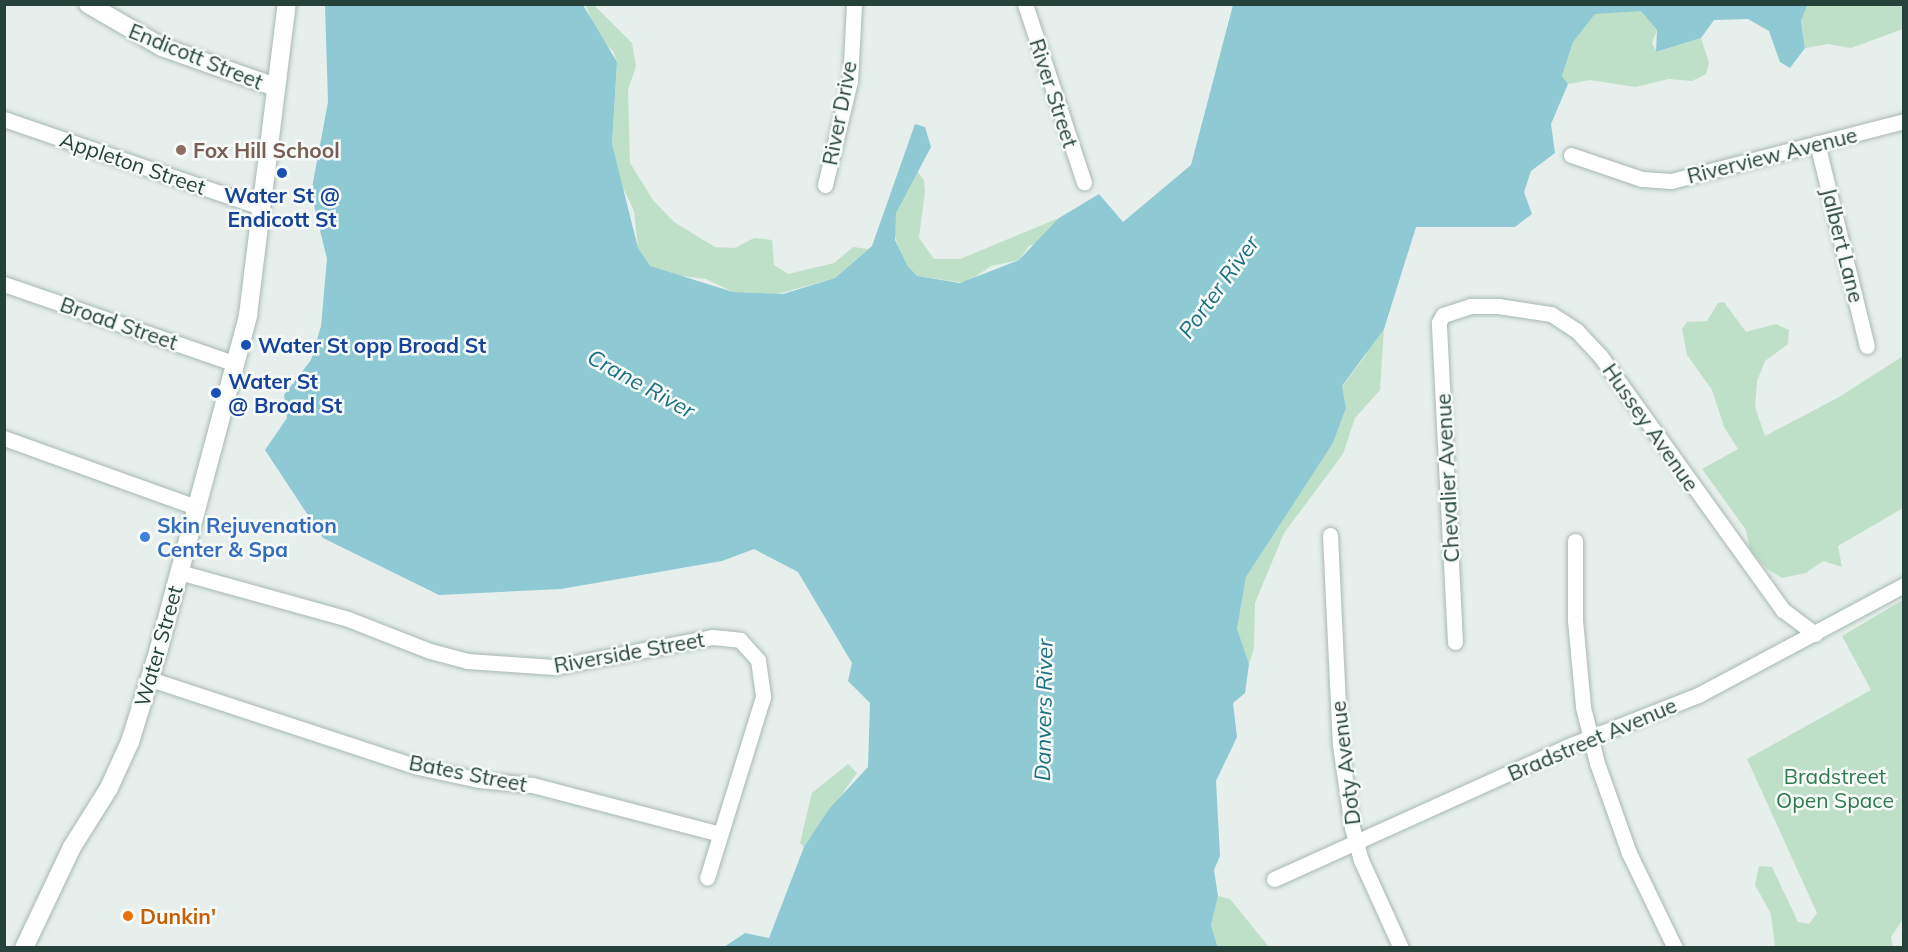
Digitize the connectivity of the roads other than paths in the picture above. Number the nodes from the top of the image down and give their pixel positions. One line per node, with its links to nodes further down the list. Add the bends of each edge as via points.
1 (88, 4): 5 (main road, Endicott Street, via 162,47)
2 (287, 4): 5 (main road, Water Street)
3 (854, 4): 11 (street, River Drive, via 850,81)
4 (1025, 4): 10 (street, River Street)
5 (275, 87): 12 (main road, Water Street)
6 (4, 119): 12 (street, Appleton Street)
7 (1904, 121): 8 (street, Riverview Avenue)
8 (1817, 143): 9 (street, Riverview Avenue, via 1671,181 1642,179); 15 (street, Jalbert Lane)
9 (1571, 154)
10 (1084, 182)
11 (825, 185)
12 (261, 207): 16 (main road, Water Street, via 248,315)
13 (4, 284): 16 (street, Broad Street)
14 (1442, 316): 23 (street, Hussey Avenue, via 1470,306 1524,308 1551,314 1577,331 1601,357 1783,610); 24 (street, Chevalier Avenue, via 1439,322)
15 (1867, 346)
16 (234, 363): 18 (main road, Water Street)
17 (4, 438): 18 (street)
18 (196, 507): 21 (main road, Water Street)
19 (1330, 535): 28 (street, Doty Avenue, via 1340,745)
20 (1575, 541): 26 (street, via 1577,662)
21 (179, 572): 25 (main road, Water Street); 27 (street, Riverside Street, via 338,616 429,651 467,661 554,667 713,637 740,640 758,660 763,697)
22 (1904, 585): 23 (street, Bradstreet Avenue)
23 (1815, 634): 26 (street, Bradstreet Avenue, via 1698,695)
24 (1455, 642)
25 (150, 679): 27 (street, Bates Street, via 418,767 479,780 532,785); 31 (main road, Water Street, via 130,742 109,788 72,847)
26 (1590, 737): 28 (street, Bradstreet Avenue); 33 (street, via 1629,853)
27 (720, 834): 29 (street, Riverside Street)
28 (1356, 843): 30 (street, Bradstreet Avenue); 32 (street, Doty Avenue)
29 (707, 878)
30 (1274, 879)
31 (24, 948)
32 (1401, 948)
33 (1675, 948)

